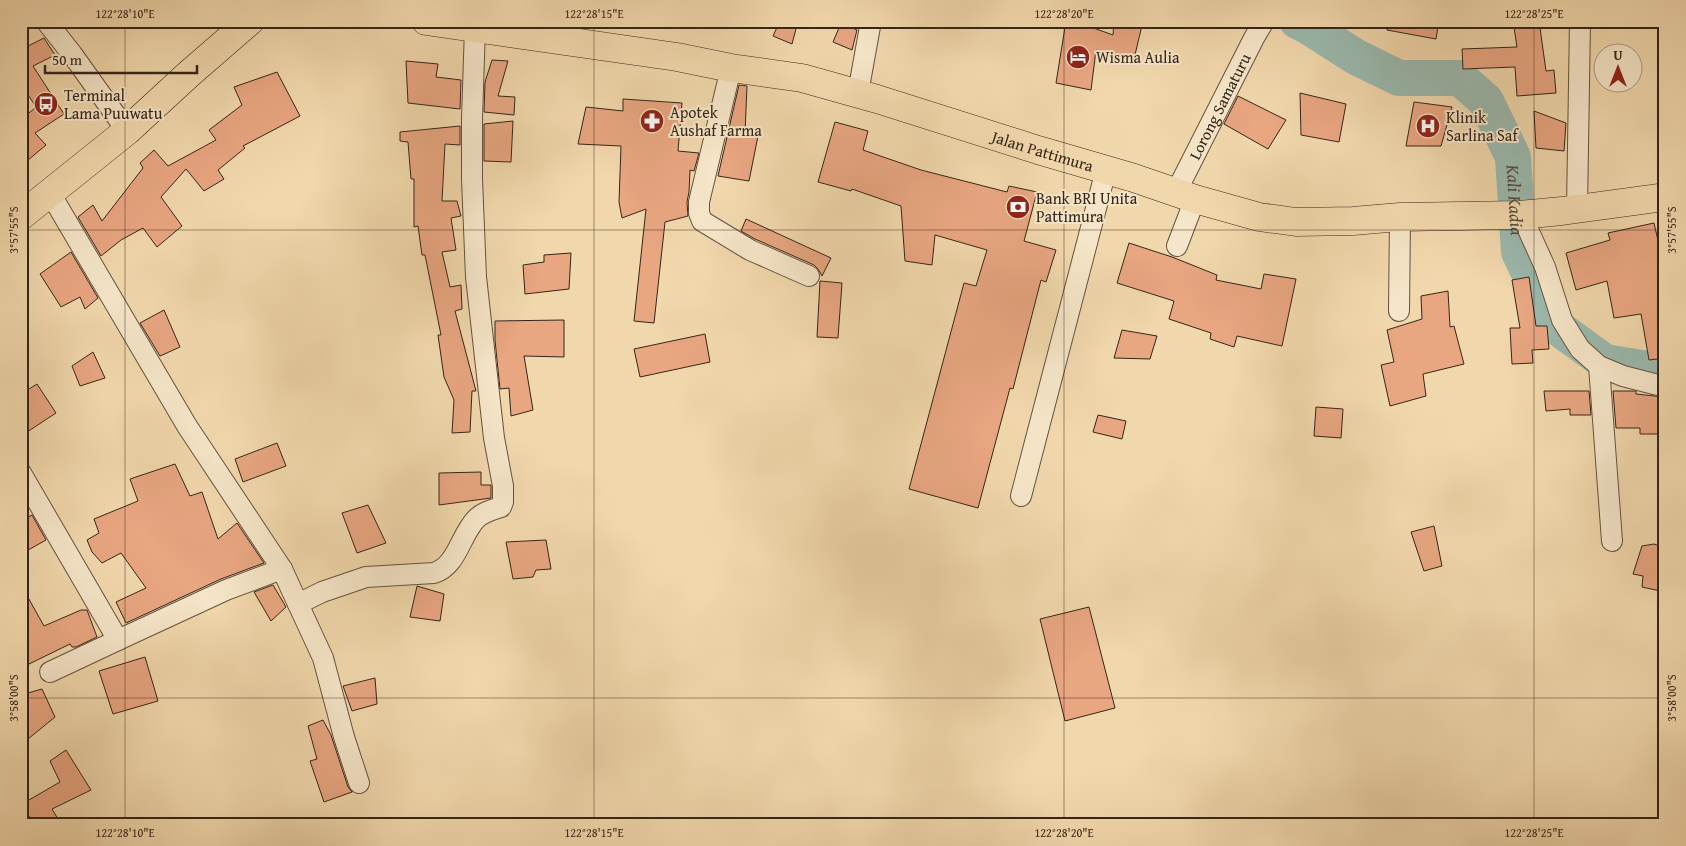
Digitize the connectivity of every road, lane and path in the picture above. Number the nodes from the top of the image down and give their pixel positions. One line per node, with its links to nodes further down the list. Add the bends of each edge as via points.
1 (46, 21): 10 (street)
2 (250, 21): 10 (highway)
3 (426, 21): 6 (highway, Jalan Pattimura)
4 (871, 21): 9 (street)
5 (1580, 21): 15 (street)
6 (465, 25): 8 (highway, Jalan Pattimura); 28 (street, via 472,118 476,278 494,438 503,486 502,505 476,519 464,534 449,565 441,571 366,577)
7 (1259, 30): 13 (street, Lorong Samaturu)
8 (731, 68): 9 (highway, Jalan Pattimura, via 802,78); 20 (street, via 699,213 702,221 750,250)
9 (858, 94): 11 (highway, Jalan Pattimura)
10 (127, 131): 12 (highway)
11 (1106, 170): 13 (highway, Jalan Pattimura); 25 (street)
12 (50, 193): 17 (highway); 27 (street, via 187,426)
13 (1186, 195): 18 (highway, Jalan Pattimura, via 1259,218 1296,222); 19 (street, Lorong Samaturu)
14 (1665, 197): 15 (highway, Jalan Pattimura)
15 (1569, 210): 16 (highway, Jalan Pattimura)
16 (1520, 215): 18 (highway, Jalan Pattimura); 22 (street, via 1544,267 1562,320 1580,349)
17 (21, 216)
18 (1400, 218): 21 (street)
19 (1177, 246)
20 (809, 276)
21 (1399, 312)
22 (1599, 366): 23 (street, via 1623,376); 26 (street)
23 (1665, 385)
24 (21, 473): 29 (street)
25 (1021, 496)
26 (1612, 541)
27 (282, 569): 28 (street); 29 (street, via 226,590)
28 (298, 604): 31 (street, via 323,658)
29 (118, 640): 30 (street)
30 (50, 672)
31 (359, 783)

